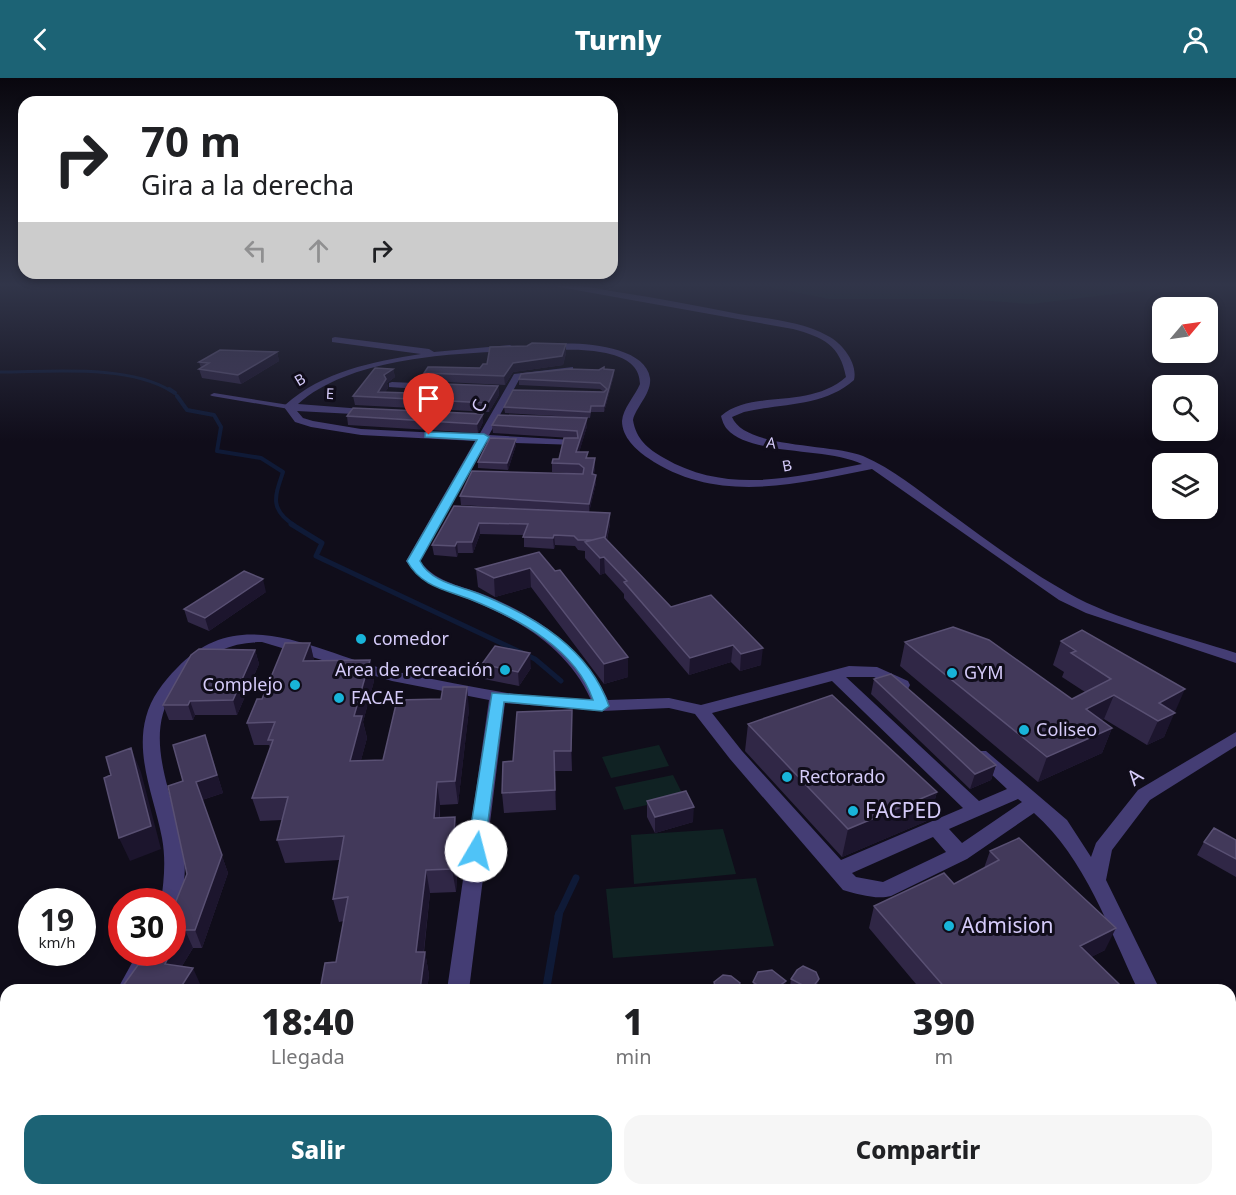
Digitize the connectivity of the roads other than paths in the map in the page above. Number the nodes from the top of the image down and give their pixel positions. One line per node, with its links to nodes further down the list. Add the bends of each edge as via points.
1 (821, 337): 12 (street, A, via 837,346 850,370 851,378 844,387 816,397 734,411 726,416 729,428 757,441 833,450)
2 (335, 340): 3 (street)
3 (438, 354): 8 (street, B, via 339,377 305,393); 12 (street, B, via 528,347 609,351 636,362 646,377 646,386 628,413 627,426 634,442 658,460 707,481 754,487)
4 (588, 370): 10 (street, C, via 517,376)
5 (392, 385): 6 (street)
6 (449, 387)
7 (214, 394): 8 (lane)
8 (289, 407): 9 (street, E); 10 (street, B, via 299,420 311,424 350,430)
9 (380, 412)
10 (484, 437): 11 (street, B); 17 (street, C, via 449,510 413,561 426,578 479,598 547,633 596,688)
11 (573, 443)
12 (871, 466): 13 (street, A, via 1064,597 1091,610)
13 (1236, 658)
14 (835, 675): 16 (street, via 877,672 901,684); 18 (street); 23 (street)
15 (498, 697): 17 (street); 28 (street, via 392,676 255,636 204,651 180,670 156,703 152,758 175,861); 31 (street)
16 (918, 699)
17 (602, 706): 18 (street, via 669,704)
18 (701, 710): 26 (street)
19 (1236, 738): 27 (street, A, via 1144,795 1103,848)
20 (968, 745): 21 (street)
21 (1019, 791): 22 (street); 23 (street)
22 (1035, 803): 25 (street); 27 (street, via 1060,825)
23 (976, 809): 24 (street)
24 (936, 827): 25 (street); 26 (street)
25 (960, 854): 26 (street, via 884,890 850,884)
26 (838, 870)
27 (1096, 880): 32 (street)
28 (172, 888)
29 (142, 966): 30 (street)
30 (131, 984)
31 (459, 984)
32 (1146, 984)

